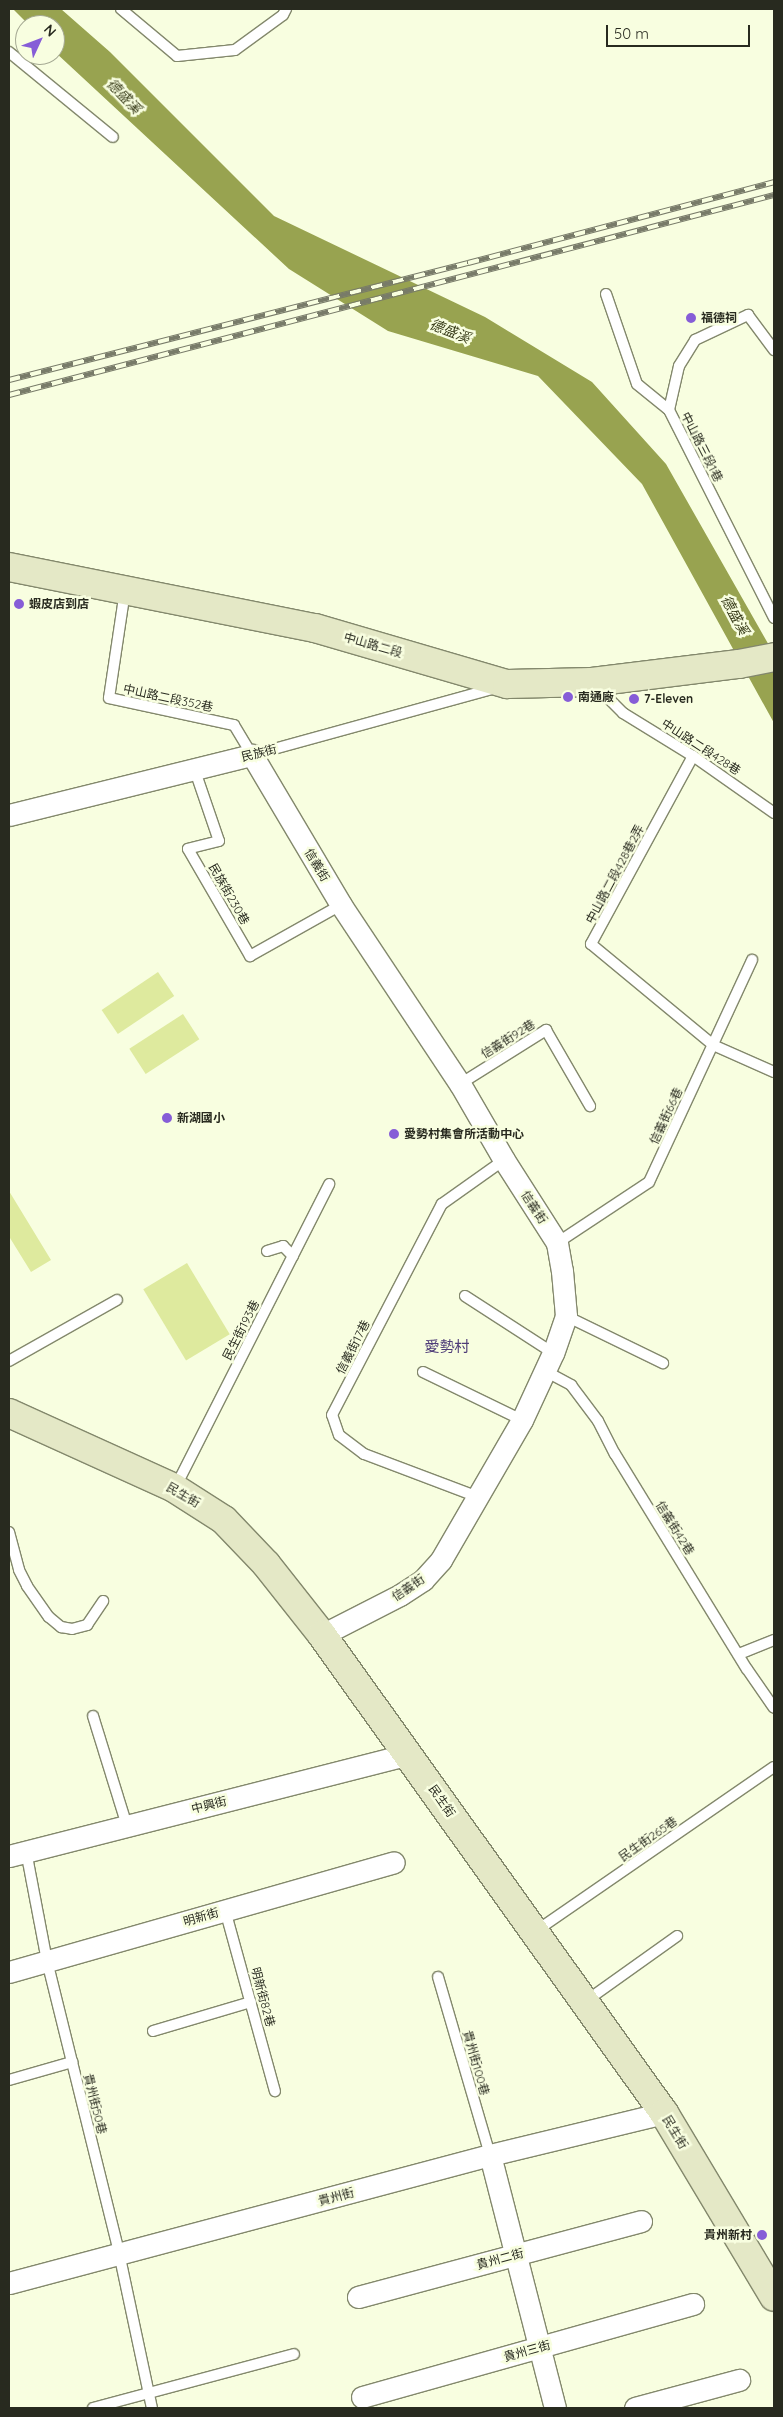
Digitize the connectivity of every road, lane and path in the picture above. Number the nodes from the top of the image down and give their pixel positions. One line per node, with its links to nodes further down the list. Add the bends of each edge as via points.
1 (121, 9): 2 (lane, via 176,56 235,50 283,15)
2 (286, 9)
3 (9, 52): 4 (lane)
4 (113, 136)
5 (606, 294): 7 (lane, 中山路三段1巷, via 637,384)
6 (774, 350): 7 (lane, via 748,315 695,340 678,366)
7 (669, 410): 10 (lane, 中山路三段1巷)
8 (9, 567): 9 (street, 中山路二段)
9 (125, 590): 13 (street, 中山路二段, via 315,628); 14 (lane, 中山路二段352巷, via 110,698 234,725)
10 (774, 618)
11 (774, 657): 12 (street, 中山路二段)
12 (592, 682): 13 (street, 中山路二段); 15 (lane, 中山路二段428巷, via 623,713)
13 (507, 684): 14 (lane, 民族街)
14 (252, 755): 16 (street, 民族街); 19 (street, 信義街)
15 (693, 756): 17 (lane, 中山路二段428巷); 21 (lane, 中山路二段428巷2弄, via 591,944)
16 (194, 768): 18 (street, 民族街); 19 (lane, 民族街230巷, via 219,840 188,849 250,956)
17 (774, 813)
18 (9, 815)
19 (341, 905): 23 (street, 信義街)
20 (752, 960): 21 (lane, 信義街66巷)
21 (713, 1045): 22 (lane); 27 (lane, 信義街66巷, via 649,1182)
22 (774, 1072)
23 (460, 1084): 24 (lane, 信義街92巷, via 546,1030); 25 (street, 信義街)
24 (590, 1106)
25 (504, 1160): 27 (street, 信義街); 40 (lane, 信義街17巷, via 442,1204 332,1415 339,1435 364,1454)
26 (329, 1184): 29 (lane, 民生街193巷)
27 (557, 1243): 32 (street, 信義街)
28 (267, 1250): 29 (lane, via 283,1246)
29 (292, 1256): 39 (lane, 民生街193巷)
30 (466, 1296): 34 (lane, 信義街42巷)
31 (117, 1300): 33 (lane)
32 (566, 1316): 34 (street, 信義街); 35 (lane)
33 (9, 1361)
34 (549, 1362): 38 (street, 信義街); 45 (lane, 信義街42巷, via 598,1421 615,1454)
35 (663, 1363)
36 (423, 1372): 38 (lane)
37 (9, 1413): 39 (street, 民生街)
38 (522, 1420): 40 (street, 信義街)
39 (174, 1488): 43 (street, 民生街, via 224,1520 266,1564)
40 (478, 1497): 43 (street, 信義街, via 441,1560 423,1580)
41 (9, 1532): 42 (lane, via 19,1570 27,1586 49,1617 61,1627 72,1629 87,1625)
42 (102, 1601)
43 (322, 1635): 48 (street, 民生街)
44 (774, 1640): 45 (lane)
45 (739, 1654): 46 (lane, 信義街42巷)
46 (774, 1708)
47 (93, 1716): 50 (lane)
48 (408, 1754): 50 (street, 中興街); 54 (street, 民生街)
49 (774, 1767): 54 (lane, 民生街265巷)
50 (127, 1826): 51 (street, 中興街)
51 (17, 1853): 56 (lane, 貴州街50巷)
52 (394, 1862): 53 (street, 明新街)
53 (225, 1910): 56 (street, 明新街); 59 (lane, 明新街82巷)
54 (535, 1932): 60 (street, 民生街)
55 (676, 1936): 60 (lane)
56 (47, 1961): 57 (street, 明新街); 62 (lane, 貴州街50巷)
57 (9, 1972)
58 (438, 1977): 66 (lane, 貴州街100巷)
59 (251, 2002): 61 (lane); 64 (lane, 明新街82巷)
60 (585, 2002): 65 (street, 民生街)
61 (153, 2030)
62 (72, 2062): 63 (lane); 68 (lane, 貴州街50巷)
63 (9, 2080)
64 (275, 2091)
65 (664, 2113): 66 (street, 貴州街); 72 (street, 民生街)
66 (490, 2155): 68 (street, 貴州街); 69 (street)
67 (641, 2221): 69 (street, 貴州二街)
68 (118, 2253): 70 (street, 貴州街); 77 (lane, 貴州街50巷)
69 (516, 2255): 71 (street, 貴州二街); 74 (street)
70 (9, 2283)
71 (358, 2297)
72 (774, 2297)
73 (693, 2304): 74 (street, 貴州三街)
74 (540, 2347): 78 (street, 貴州三街); 81 (street)
75 (294, 2354): 77 (lane)
76 (739, 2380): 82 (street)
77 (149, 2392): 79 (lane); 80 (lane, 貴州街50巷)
78 (362, 2397)
79 (93, 2408)
80 (152, 2408)
81 (555, 2408)
82 (635, 2408)

